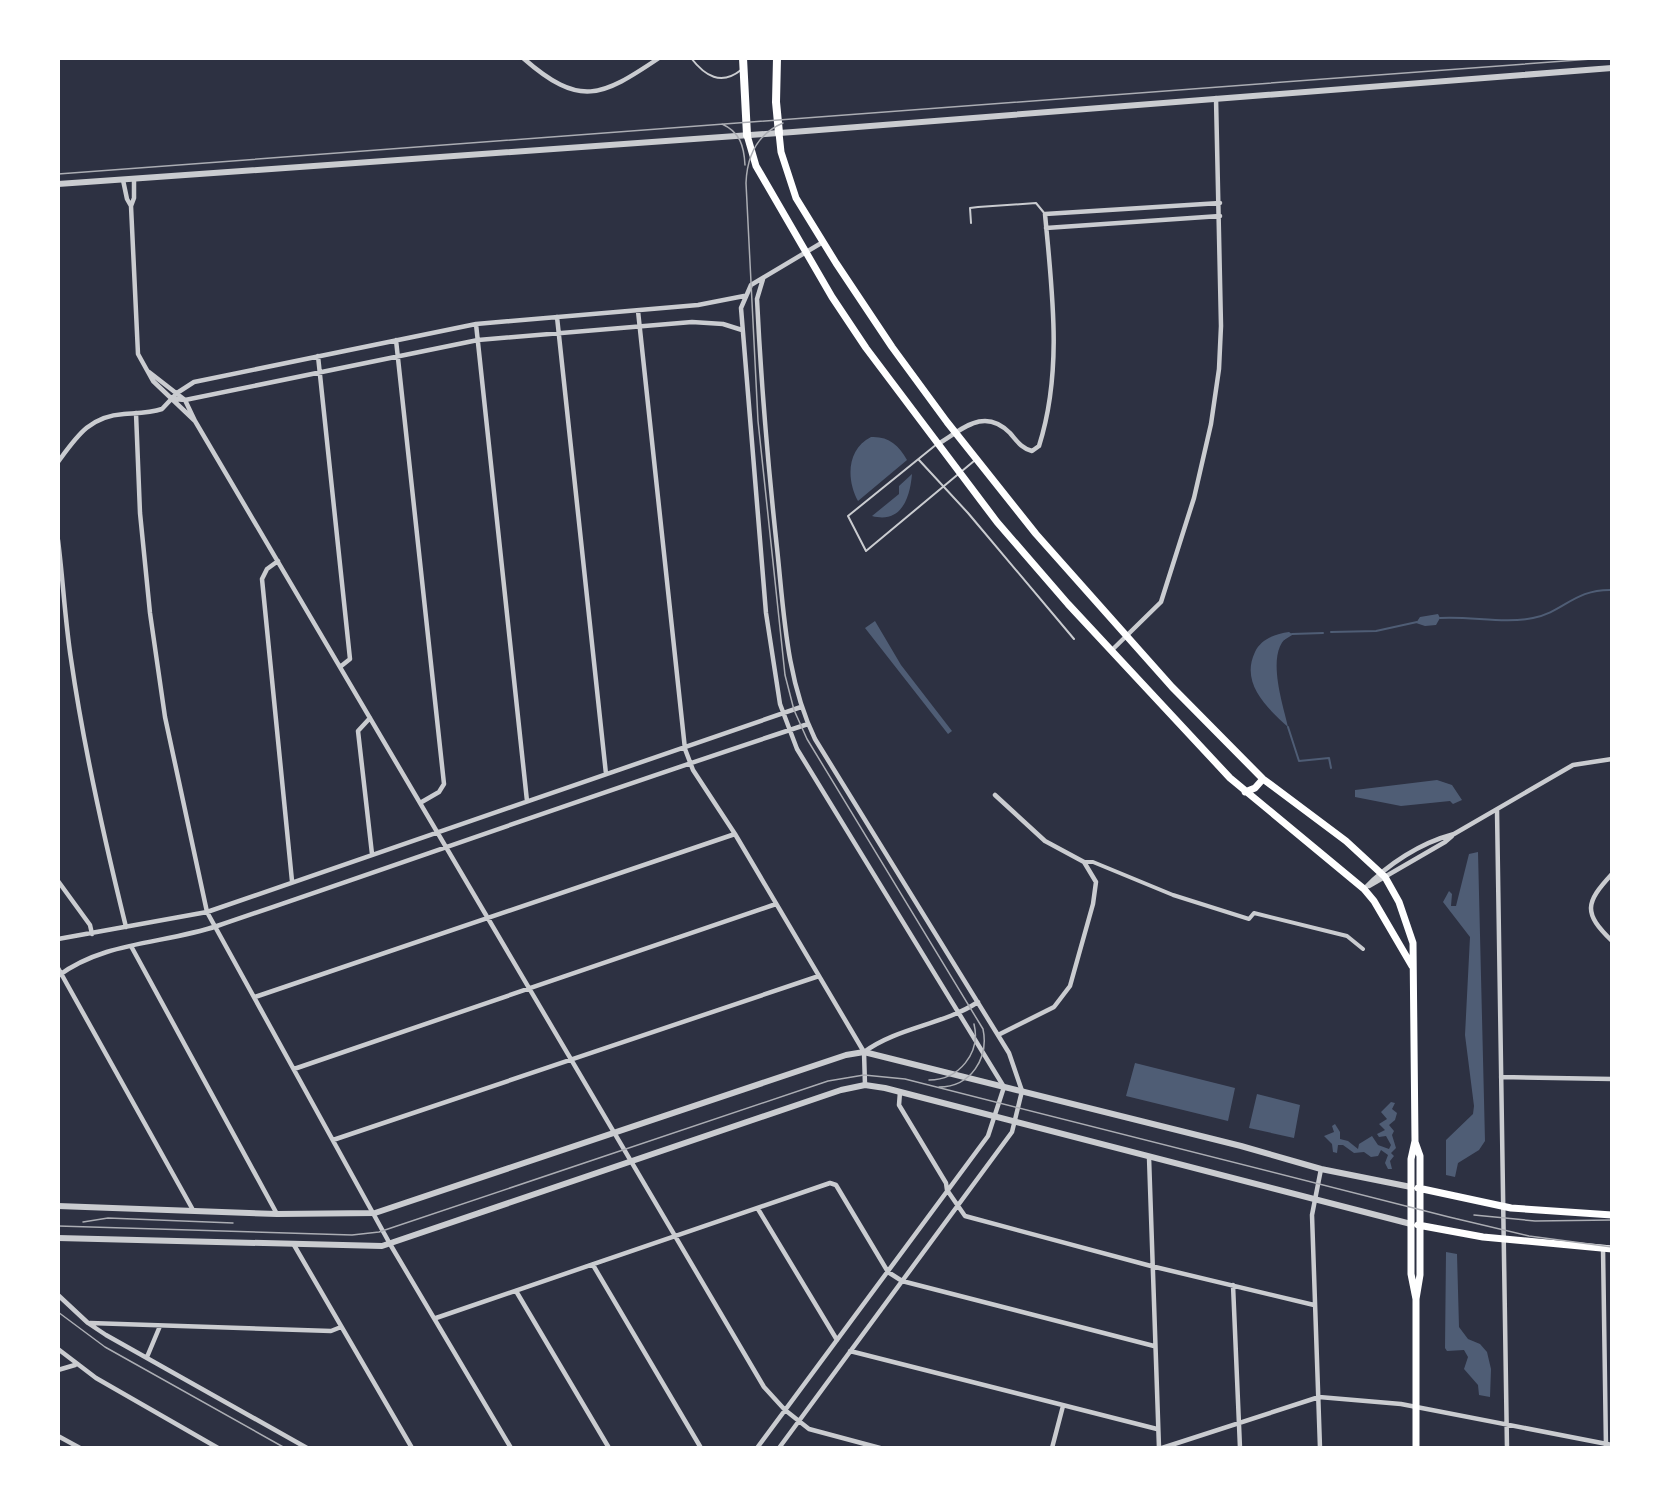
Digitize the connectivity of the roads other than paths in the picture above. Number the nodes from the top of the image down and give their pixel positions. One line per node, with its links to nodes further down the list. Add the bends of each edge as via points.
1 (523, 58): 2 (street, via 557,85 600,92)
2 (659, 58)
3 (691, 58): 6 (lane, via 701,72 715,79 732,76)
4 (742, 58): 6 (main road)
5 (777, 58): 9 (main road)
6 (743, 68): 10 (main road)
7 (1611, 68): 8 (street)
8 (1216, 98): 9 (street); 14 (street)
9 (778, 133): 10 (street); 20 (main road, via 790,183)
10 (747, 135): 11 (street); 21 (main road, via 756,166)
11 (134, 179): 12 (street); 15 (street)
12 (123, 180): 13 (street); 15 (street)
13 (58, 184)
14 (1220, 203): 16 (street); 17 (street)
15 (131, 206): 34 (street, via 136,346)
16 (1045, 214): 18 (lane, via 1036,203 978,207 970,208); 19 (street)
17 (1220, 216): 19 (street); 50 (street, via 1219,369 1211,424 1179,552 1161,602)
18 (971, 223)
19 (1046, 228): 41 (street, via 1053,295 1053,351 1040,444 1035,449 1023,448 991,420 971,424)
20 (823, 242): 21 (street); 41 (main road, via 892,347)
21 (806, 253): 22 (street); 42 (main road, via 866,348)
22 (770, 272): 23 (street, via 751,285); 54 (street, via 759,285 757,299 762,389 788,643)
23 (744, 296): 24 (street); 28 (street)
24 (638, 311): 25 (street); 27 (street)
25 (557, 317): 26 (street); 29 (street)
26 (476, 324): 30 (street); 31 (street)
27 (639, 327): 28 (street, via 698,322); 29 (street); 59 (street)
28 (742, 330): 55 (street, via 766,613)
29 (559, 333): 31 (street); 62 (street)
30 (396, 340): 32 (street); 33 (street)
31 (478, 340): 33 (street); 66 (street)
32 (318, 356): 35 (street); 36 (street, via 194,382)
33 (399, 356): 35 (street); 67 (street, via 444,784 439,792)
34 (149, 372): 36 (street); 37 (street, via 153,381)
35 (320, 372): 38 (street); 53 (street, via 350,659)
36 (177, 393): 37 (street); 38 (street)
37 (174, 399): 38 (street); 39 (street, via 162,410); 40 (street)
38 (185, 400): 40 (street)
39 (136, 413): 45 (street, via 112,415 90,424); 80 (street, via 150,613 165,717)
40 (195, 421): 49 (street)
41 (956, 434): 42 (street); 43 (main road)
42 (938, 444): 44 (lane); 46 (main road)
43 (976, 459): 46 (lane); 50 (main road)
44 (919, 460): 47 (lane); 47 (lane, via 848,516 866,551)
45 (58, 462)
46 (959, 474): 47 (lane); 52 (main road, via 1068,604)
47 (943, 488): 51 (lane, via 969,513)
48 (58, 540): 82 (street, via 70,657 87,757)
49 (278, 561): 53 (street); 77 (street, via 267,568 262,579)
50 (1126, 637): 52 (street); 63 (main road)
51 (1074, 639)
52 (1112, 650): 64 (main road)
53 (340, 667): 56 (street)
54 (801, 707): 55 (street); 57 (street)
55 (783, 714): 58 (street); 59 (street)
56 (370, 718): 67 (street); 72 (street, via 358,731)
57 (808, 724): 58 (street); 94 (street)
58 (788, 731): 61 (street); 95 (street)
59 (685, 749): 61 (street); 62 (street)
60 (1611, 759): 68 (street, via 1573,765)
61 (689, 764): 70 (street); 71 (street)
62 (606, 774): 66 (street)
63 (1263, 779): 64 (main road); 74 (main road)
64 (1245, 792): 78 (main road)
65 (994, 795): 73 (street, via 1045,841)
66 (527, 801): 69 (street)
67 (420, 803): 69 (street)
68 (1497, 810): 74 (street, via 1439,838); 100 (street)
69 (438, 831): 71 (street); 72 (street)
70 (735, 834): 79 (street); 81 (street)
71 (447, 846): 81 (street); 83 (street)
72 (372, 854): 77 (street)
73 (1084, 862): 88 (street, via 1093,862 1206,907 1250,919 1254,913 1347,936); 96 (street, via 1096,887 1070,986 1054,1007)
74 (1383, 874): 78 (street); 89 (main road, via 1410,930)
75 (1611, 874): 86 (street, via 1594,894 1590,907 1592,920)
76 (58, 881): 84 (street, via 90,925)
77 (292, 881): 80 (street)
78 (1364, 889): 89 (main road)
79 (776, 904): 91 (street); 92 (street)
80 (207, 912): 82 (street); 83 (street)
81 (488, 918): 92 (street); 93 (street)
82 (126, 927): 84 (street)
83 (213, 928): 87 (street); 93 (street)
84 (92, 934): 85 (street)
85 (58, 939)
86 (1611, 941)
87 (131, 946): 90 (street, via 97,954); 124 (street)
88 (1363, 949)
89 (1412, 966): 110 (main road)
90 (59, 973): 122 (street)
91 (819, 976): 97 (street); 98 (street)
92 (530, 988): 98 (street); 99 (street)
93 (255, 998): 99 (street)
94 (978, 1002): 95 (street); 96 (street)
95 (960, 1012): 97 (street, via 881,1040); 103 (street)
96 (998, 1035): 104 (street, via 1012,1060)
97 (864, 1052): 102 (street); 103 (street); 108 (street)
98 (571, 1058): 108 (street); 109 (street)
99 (294, 1069): 109 (street)
100 (1501, 1077): 101 (street); 120 (street)
101 (1611, 1079)
102 (864, 1085): 105 (street); 112 (street)
103 (1004, 1087): 104 (street); 106 (street)
104 (1022, 1091): 107 (street); 113 (street)
105 (900, 1092): 106 (street); 116 (street, via 899,1105)
106 (996, 1116): 107 (street); 116 (street, via 988,1136)
107 (1015, 1121): 111 (street); 118 (street, via 1012,1132)
108 (616, 1133): 112 (street); 123 (street)
109 (333, 1140): 123 (street)
110 (1415, 1141): 114 (main road); 115 (main road, via 1420,1156)
111 (1149, 1156): 117 (street); 135 (street)
112 (632, 1161): 128 (street); 131 (street)
113 (1321, 1168): 114 (street); 117 (street)
114 (1411, 1187): 115 (main road); 126 (main road)
115 (1420, 1189): 120 (main road); 127 (main road)
116 (947, 1190): 118 (street); 136 (street)
117 (1314, 1201): 126 (street); 142 (street)
118 (958, 1205): 135 (street, via 965,1216); 137 (street)
119 (58, 1206): 122 (street)
120 (1502, 1206): 125 (main road); 130 (street)
121 (758, 1209): 128 (street); 136 (street, via 830,1183 836,1185); 147 (street)
122 (193, 1210): 124 (street)
123 (375, 1213): 124 (street); 131 (street)
124 (277, 1214)
125 (1611, 1215)
126 (1411, 1224): 127 (main road); 141 (main road, via 1411,1274)
127 (1420, 1225): 130 (main road); 141 (main road)
128 (676, 1237): 134 (street); 157 (street, via 764,1387)
129 (58, 1238): 132 (street)
130 (1503, 1239): 133 (main road); 160 (street)
131 (390, 1244): 132 (street); 143 (street)
132 (294, 1245): 146 (street)
133 (1607, 1249): 163 (street)
134 (593, 1265): 139 (street); 170 (street)
135 (1151, 1266): 138 (street); 148 (street)
136 (888, 1272): 137 (street); 147 (street)
137 (902, 1281): 148 (street); 150 (street)
138 (1233, 1286): 142 (street); 159 (street)
139 (516, 1291): 143 (street); 169 (street)
140 (58, 1295): 144 (street)
141 (1416, 1299): 156 (main road)
142 (1314, 1305): 154 (street)
143 (436, 1318): 168 (street)
144 (88, 1323): 145 (street); 151 (street)
145 (160, 1326): 146 (street, via 331,1331); 151 (street)
146 (341, 1327): 167 (street)
147 (837, 1341): 157 (street)
148 (1154, 1346): 161 (street)
149 (58, 1349): 152 (street)
150 (850, 1351): 155 (street); 158 (street)
151 (147, 1357): 166 (street)
152 (75, 1365): 153 (street); 165 (street)
153 (58, 1370)
154 (1319, 1397): 156 (street); 159 (street); 177 (street)
155 (1063, 1406): 161 (street); 174 (street)
156 (1416, 1406): 160 (street); 178 (main road)
157 (785, 1410): 158 (street); 171 (street)
158 (799, 1420): 172 (street); 173 (street, via 809,1429)
159 (1239, 1422): 175 (street); 176 (street)
160 (1506, 1424): 163 (street); 179 (street)
161 (1157, 1429): 175 (street)
162 (58, 1436): 164 (street)
163 (1608, 1445)
164 (80, 1448)
165 (218, 1448)
166 (307, 1448)
167 (412, 1448)
168 (511, 1448)
169 (609, 1448)
170 (700, 1448)
171 (758, 1448)
172 (779, 1448)
173 (880, 1448)
174 (1052, 1448)
175 (1160, 1448)
176 (1240, 1448)
177 (1320, 1448)
178 (1416, 1448)
179 (1507, 1448)

